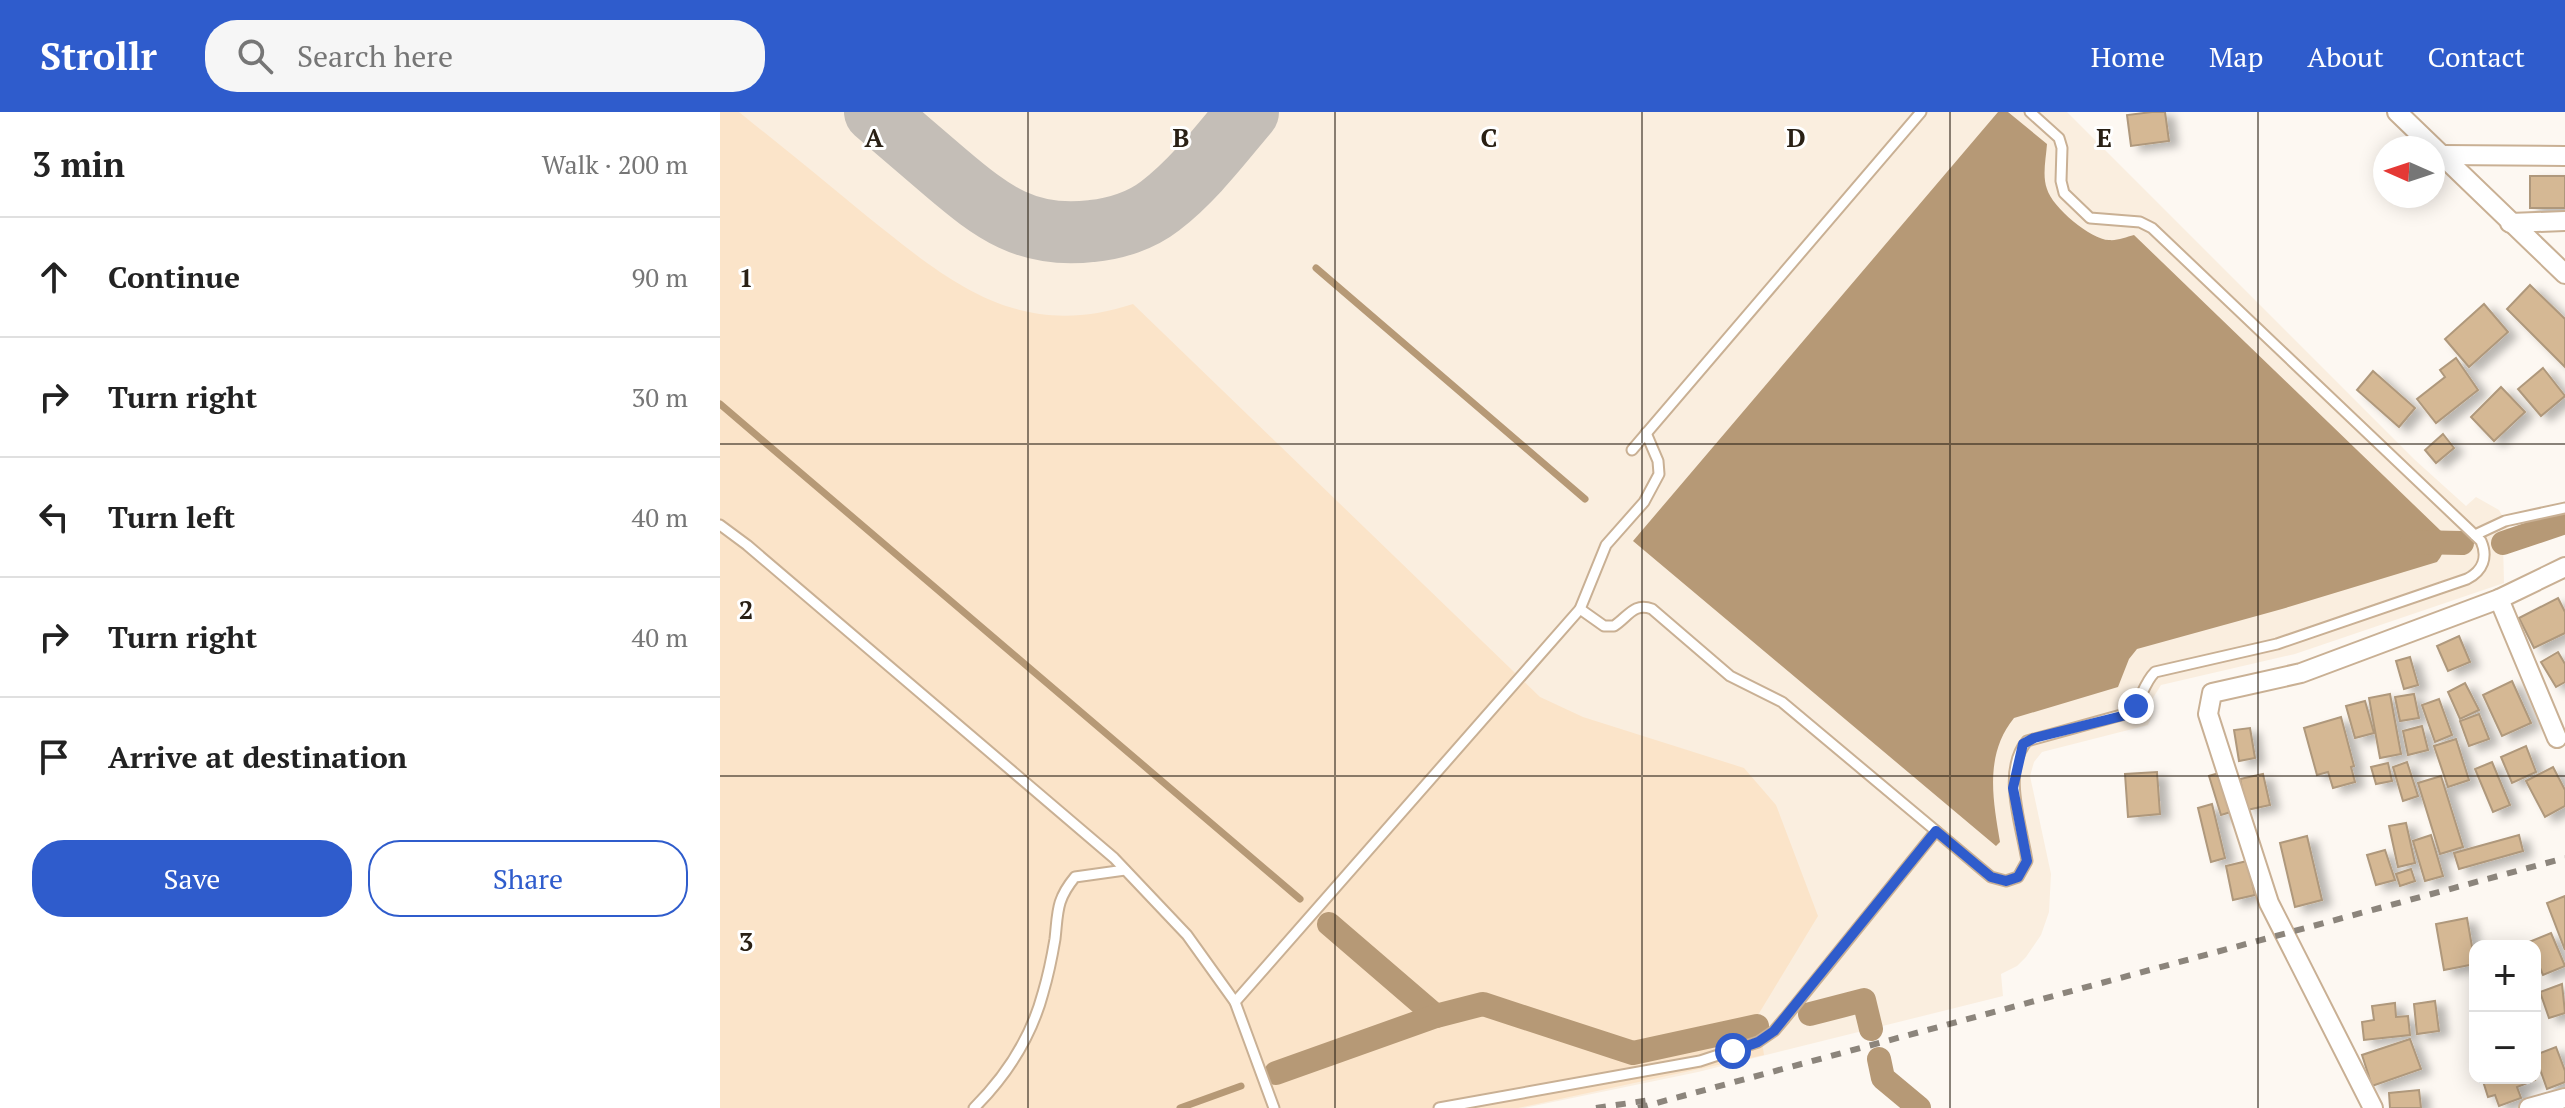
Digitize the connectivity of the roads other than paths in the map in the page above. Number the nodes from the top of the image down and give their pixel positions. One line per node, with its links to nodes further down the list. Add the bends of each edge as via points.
1 (1921, 112): 11 (lane)
2 (2030, 112): 15 (lane, via 2059,138 2064,193 2090,218 2140,222 2152,228)
3 (2397, 112): 4 (street)
4 (2423, 136)
5 (2445, 155): 6 (street)
6 (2565, 156)
7 (2445, 157): 9 (street)
8 (2565, 221): 9 (street)
9 (2510, 223): 10 (street)
10 (2565, 274)
11 (1646, 433): 12 (lane); 18 (lane, via 1659,474 1644,502 1606,545)
12 (1632, 450)
13 (2565, 508): 15 (lane, via 2505,521)
14 (720, 525): 21 (lane)
15 (2475, 535): 20 (lane, via 2485,557 2474,576 2277,644 2155,672 2132,712 2027,741 2013,788 2027,861 2018,877 1991,877)
16 (2565, 567): 17 (street)
17 (2499, 599): 19 (street); 27 (street, via 2301,673 2212,693 2208,714 2269,903)
18 (1580, 609): 20 (lane, via 1604,626 1614,626 1635,607 1652,609 1730,676 1782,702); 22 (lane)
19 (2557, 738)
20 (1936, 831): 26 (lane, via 1785,1018 1758,1042 1700,1061)
21 (1125, 870): 22 (lane, via 1187,935); 24 (lane, via 1075,877 1064,890 1056,910 1044,993 1028,1038 998,1084)
22 (1235, 1002): 25 (lane)
23 (2565, 1098): 28 (street)
24 (974, 1108)
25 (1274, 1108)
26 (1439, 1108)
27 (2373, 1108)
28 (2529, 1108)

